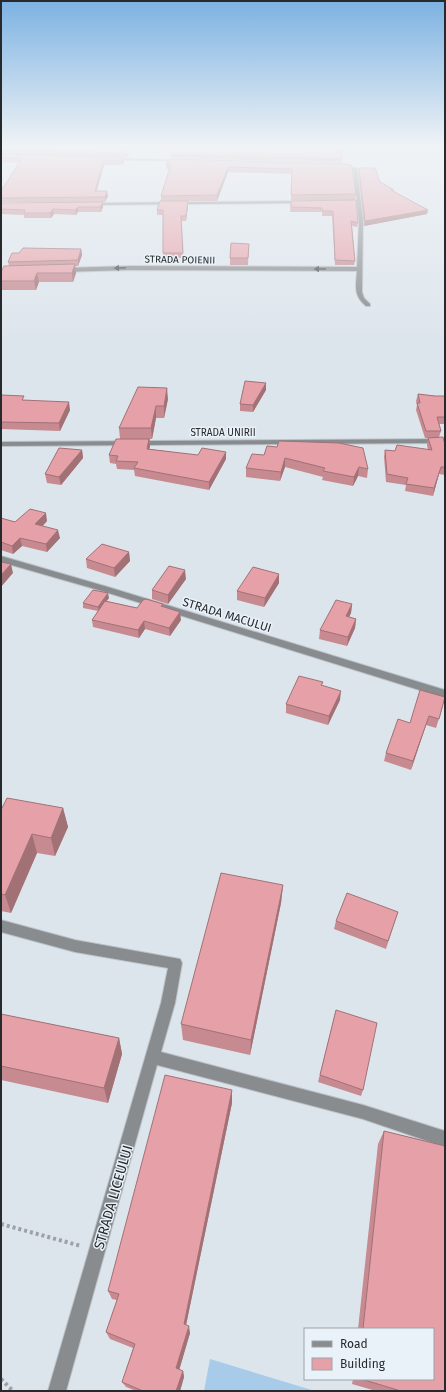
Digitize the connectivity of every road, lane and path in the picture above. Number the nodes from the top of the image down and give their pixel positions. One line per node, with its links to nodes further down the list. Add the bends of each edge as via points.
1 (360, 211): 2 (street)
2 (359, 269): 3 (street, STRADA POIENII, one-way to 3); 4 (street, via 358,292)
3 (60, 270)
4 (368, 305)
5 (445, 441): 6 (street, STRADA UNIRII)
6 (1, 444)
7 (1, 559): 8 (street, STRADA MACULUI)
8 (445, 694)
9 (1, 926): 10 (street, STRADA LICEULUI, via 75,946 175,963 168,1003)
10 (152, 1057): 11 (street, via 363,1112); 13 (street, STRADA LICEULUI)
11 (445, 1140)
12 (1, 1224): 13 (path)
13 (97, 1251): 16 (street, STRADA LICEULUI)
14 (1, 1379): 15 (path)
15 (13, 1391)
16 (58, 1391)

